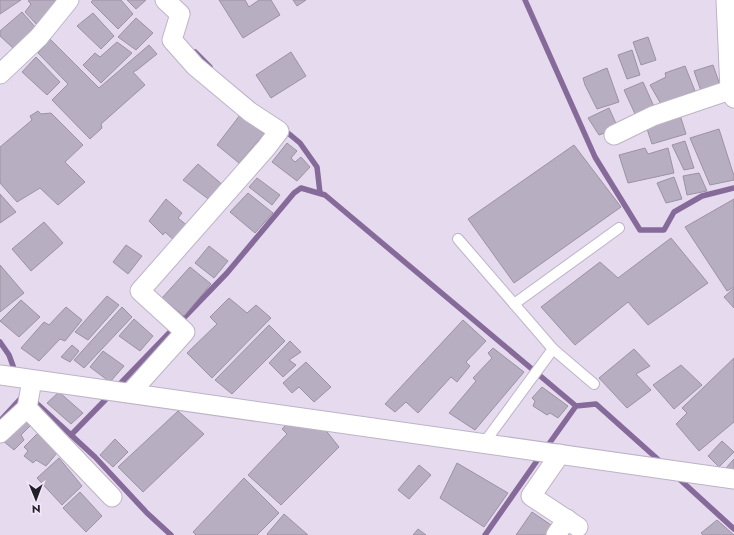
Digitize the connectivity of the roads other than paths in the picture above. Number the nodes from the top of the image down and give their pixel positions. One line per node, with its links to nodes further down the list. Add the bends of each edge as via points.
1 (69, 0): 4 (street, via 39,37)
2 (164, 0): 13 (street, via 180,14 172,40 195,66 250,112 279,131 140,291 185,332)
3 (726, 0): 5 (street)
4 (0, 74)
5 (732, 94): 6 (street, via 653,116)
6 (614, 135)
7 (619, 228): 9 (lane)
8 (458, 239): 9 (lane)
9 (514, 304): 10 (lane)
10 (553, 349): 11 (lane); 15 (lane)
11 (594, 384)
12 (21, 388): 13 (street); 14 (street); 18 (street)
13 (131, 392): 15 (street)
14 (0, 433)
15 (484, 443): 16 (street)
16 (548, 452): 17 (street); 19 (street, via 531,496 573,523)
17 (734, 479)
18 (112, 497)
19 (556, 535)

